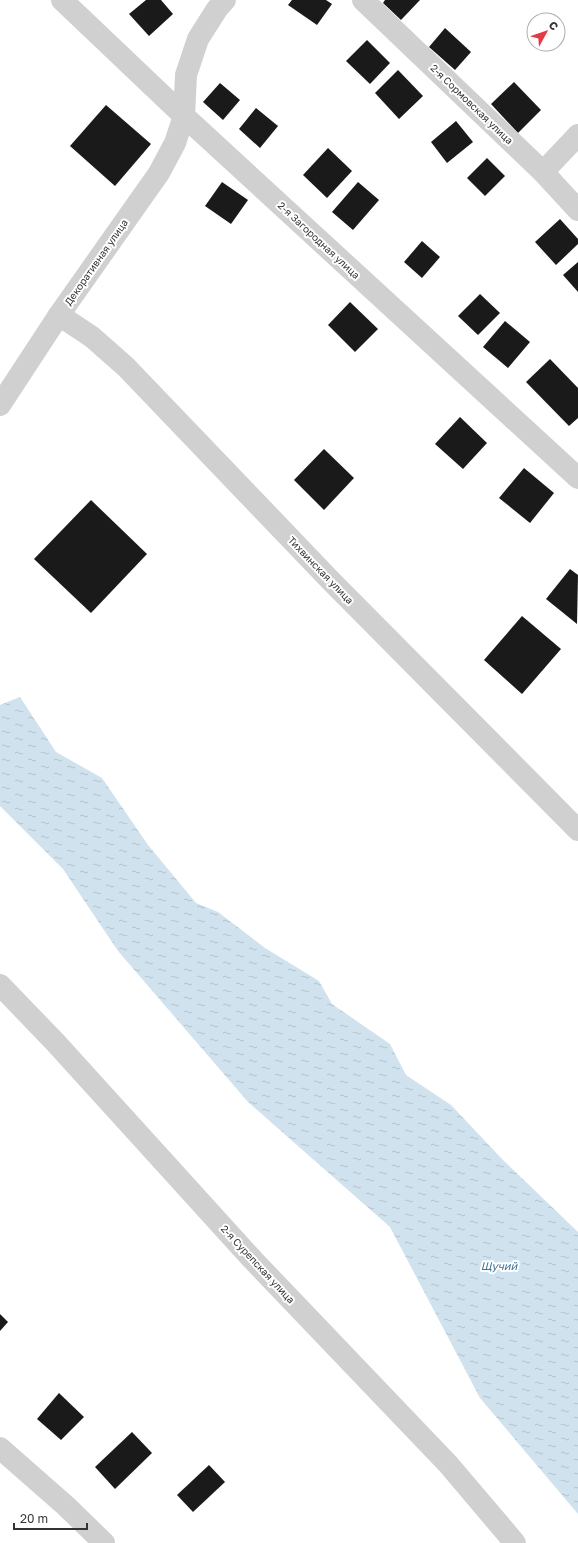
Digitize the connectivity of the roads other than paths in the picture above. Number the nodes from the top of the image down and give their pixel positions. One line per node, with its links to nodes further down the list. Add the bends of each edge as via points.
1 (62, 0): 4 (street, 2-я Загородная улица)
2 (225, 0): 4 (street, Декоративная улица, via 198,39 186,75)
3 (363, 0): 6 (street, 2-я Сормовская улица)
4 (184, 116): 8 (street, Декоративная улица, via 175,142 159,173); 10 (street, 2-я Загородная улица)
5 (578, 135): 6 (street)
6 (543, 172): 7 (street, 2-я Сормовская улица)
7 (578, 210)
8 (59, 315): 9 (street, Декоративная улица); 11 (street, Тихвинская улица, via 92,337 126,367 332,582)
9 (0, 405)
10 (578, 478)
11 (578, 830)
12 (0, 985): 15 (street, 2-я Сурепская улица, via 56,1042 253,1260 448,1464)
13 (0, 1448): 14 (street)
14 (104, 1543)
15 (515, 1543)

